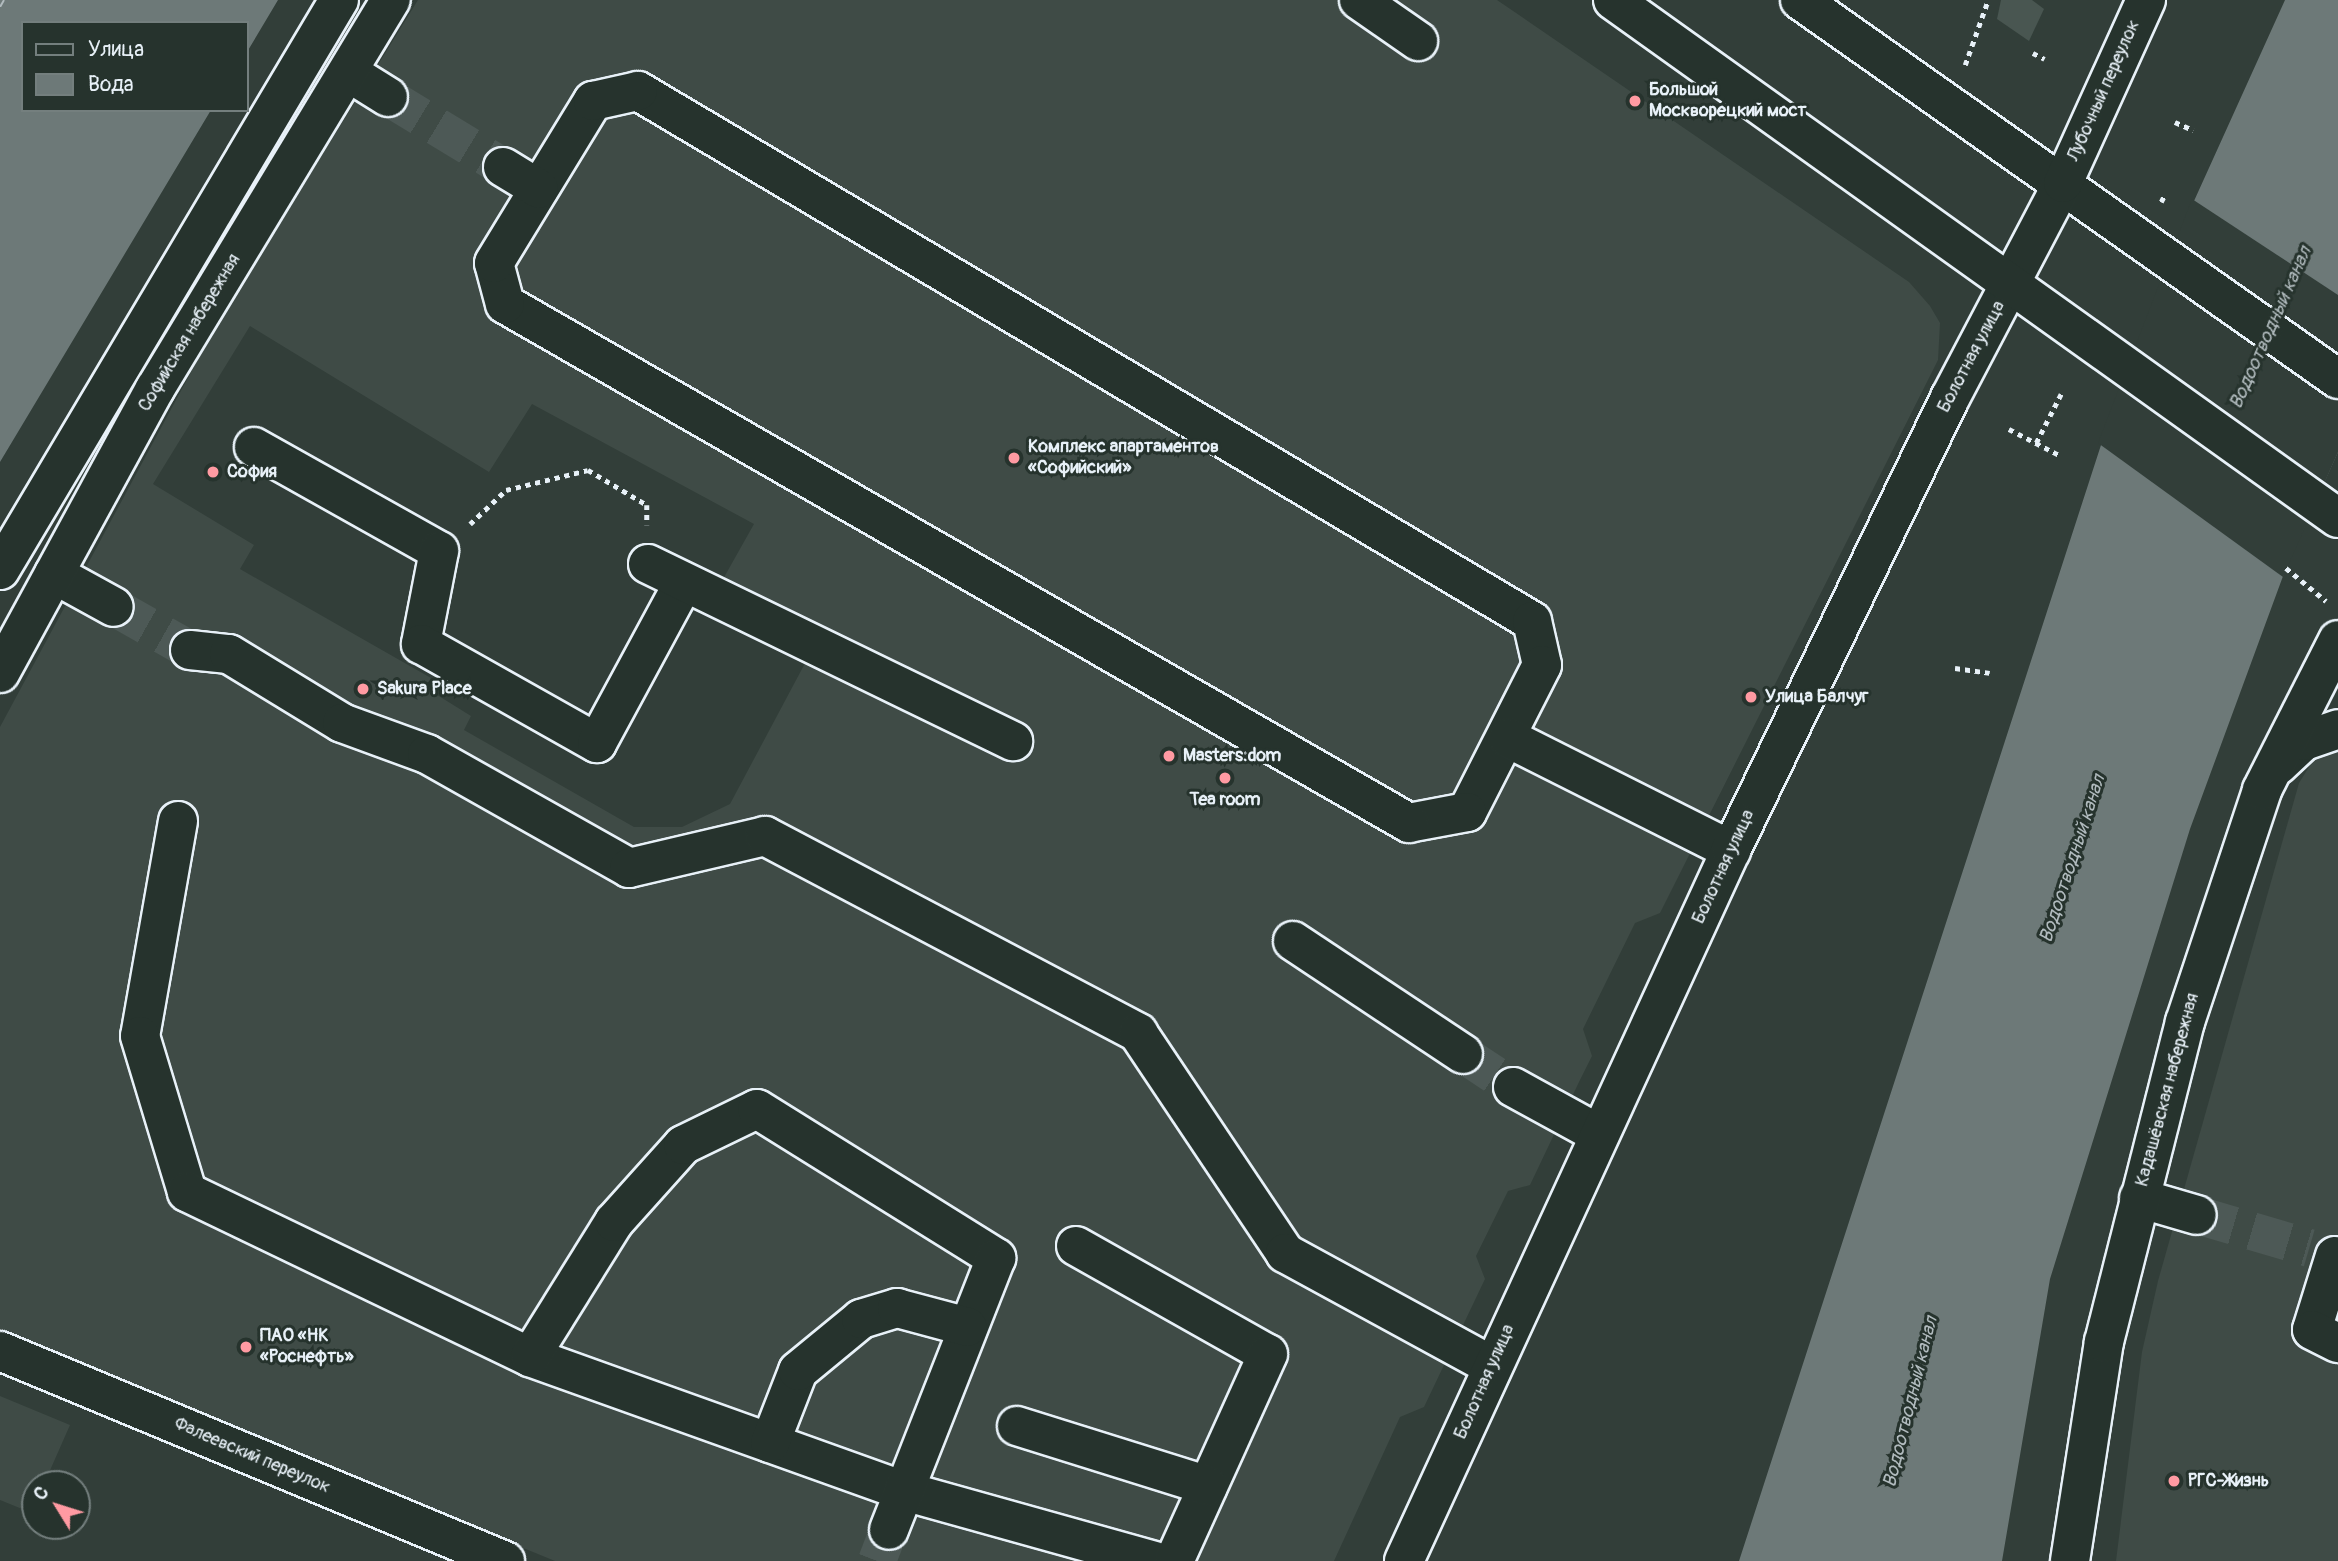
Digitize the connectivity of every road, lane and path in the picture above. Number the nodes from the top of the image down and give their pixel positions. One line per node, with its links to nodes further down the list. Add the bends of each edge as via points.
1 (339, 0): 30 (street)
2 (391, 0): 12 (street, Софийская набережная)
3 (1359, 0): 8 (street)
4 (1613, 0): 19 (street)
5 (1800, 0): 17 (street)
6 (1989, 0): 11 (path)
7 (2146, 0): 17 (street, Лубочный переулок)
8 (1418, 41)
9 (2033, 53): 10 (path)
10 (2045, 59)
11 (1964, 71)
12 (348, 72): 13 (street); 31 (street, Софийская набережная, via 155,389)
13 (388, 97)
14 (2175, 122): 15 (path)
15 (2193, 130)
16 (503, 167): 18 (street)
17 (2063, 183): 19 (street, Болотная улица); 20 (street)
18 (539, 189): 41 (street, via 593,101 638,91 1532,621 1542,665); 41 (street, via 494,263 505,304 1409,823 1467,812)
19 (2012, 280): 26 (street); 45 (street, Болотная улица)
20 (2338, 379)
21 (2061, 394): 23 (path)
22 (2009, 429): 23 (path)
23 (2036, 443): 25 (path)
24 (254, 447): 27 (street)
25 (2061, 456)
26 (2327, 508)
27 (439, 551): 28 (path, via 506,490 588,470 647,505); 32 (street, via 421,644 597,743)
28 (648, 564): 32 (street)
29 (2286, 568): 33 (path)
30 (0, 570)
31 (54, 574): 34 (street); 38 (street, Софийская набережная)
32 (683, 584): 42 (street)
33 (2330, 604)
34 (114, 607)
35 (2338, 640): 43 (street, Кадашёвская набережная)
36 (190, 650): 58 (street, via 229,654 342,723 427,754 629,869 765,836 1138,1033 1284,1253)
37 (1955, 668): 39 (path)
38 (0, 673)
39 (1990, 673)
40 (2338, 729): 43 (street, via 2304,741 2282,759)
41 (1508, 737): 45 (street)
42 (1013, 741)
43 (2262, 790): 50 (street, Кадашёвская набережная, via 2185,1022)
44 (178, 821): 57 (street, via 140,1035 187,1192)
45 (1731, 850): 49 (street, Болотная улица)
46 (1293, 941): 47 (street)
47 (1463, 1054)
48 (1513, 1087): 49 (street)
49 (1599, 1134): 58 (street, Болотная улица)
50 (2139, 1198): 51 (street); 68 (street, Кадашёвская набережная, via 2104,1342)
51 (2197, 1215)
52 (1076, 1246): 61 (street, via 1268,1354)
53 (2327, 1249): 55 (street, via 2312,1330)
54 (968, 1327): 57 (street, via 996,1258 757,1109 683,1145 614,1222); 60 (street, via 897,1308 861,1319 798,1371); 62 (street)
55 (2338, 1343)
56 (0, 1351): 64 (street, Фалеевский переулок)
57 (530, 1357): 60 (street)
58 (1492, 1366): 67 (street, Болотная улица)
59 (1017, 1426): 61 (street)
60 (770, 1443): 62 (street)
61 (1208, 1486): 66 (street)
62 (904, 1491): 63 (street); 65 (street)
63 (889, 1530)
64 (505, 1561)
65 (1154, 1561)
66 (1174, 1561)
67 (1404, 1561)
68 (2070, 1561)

